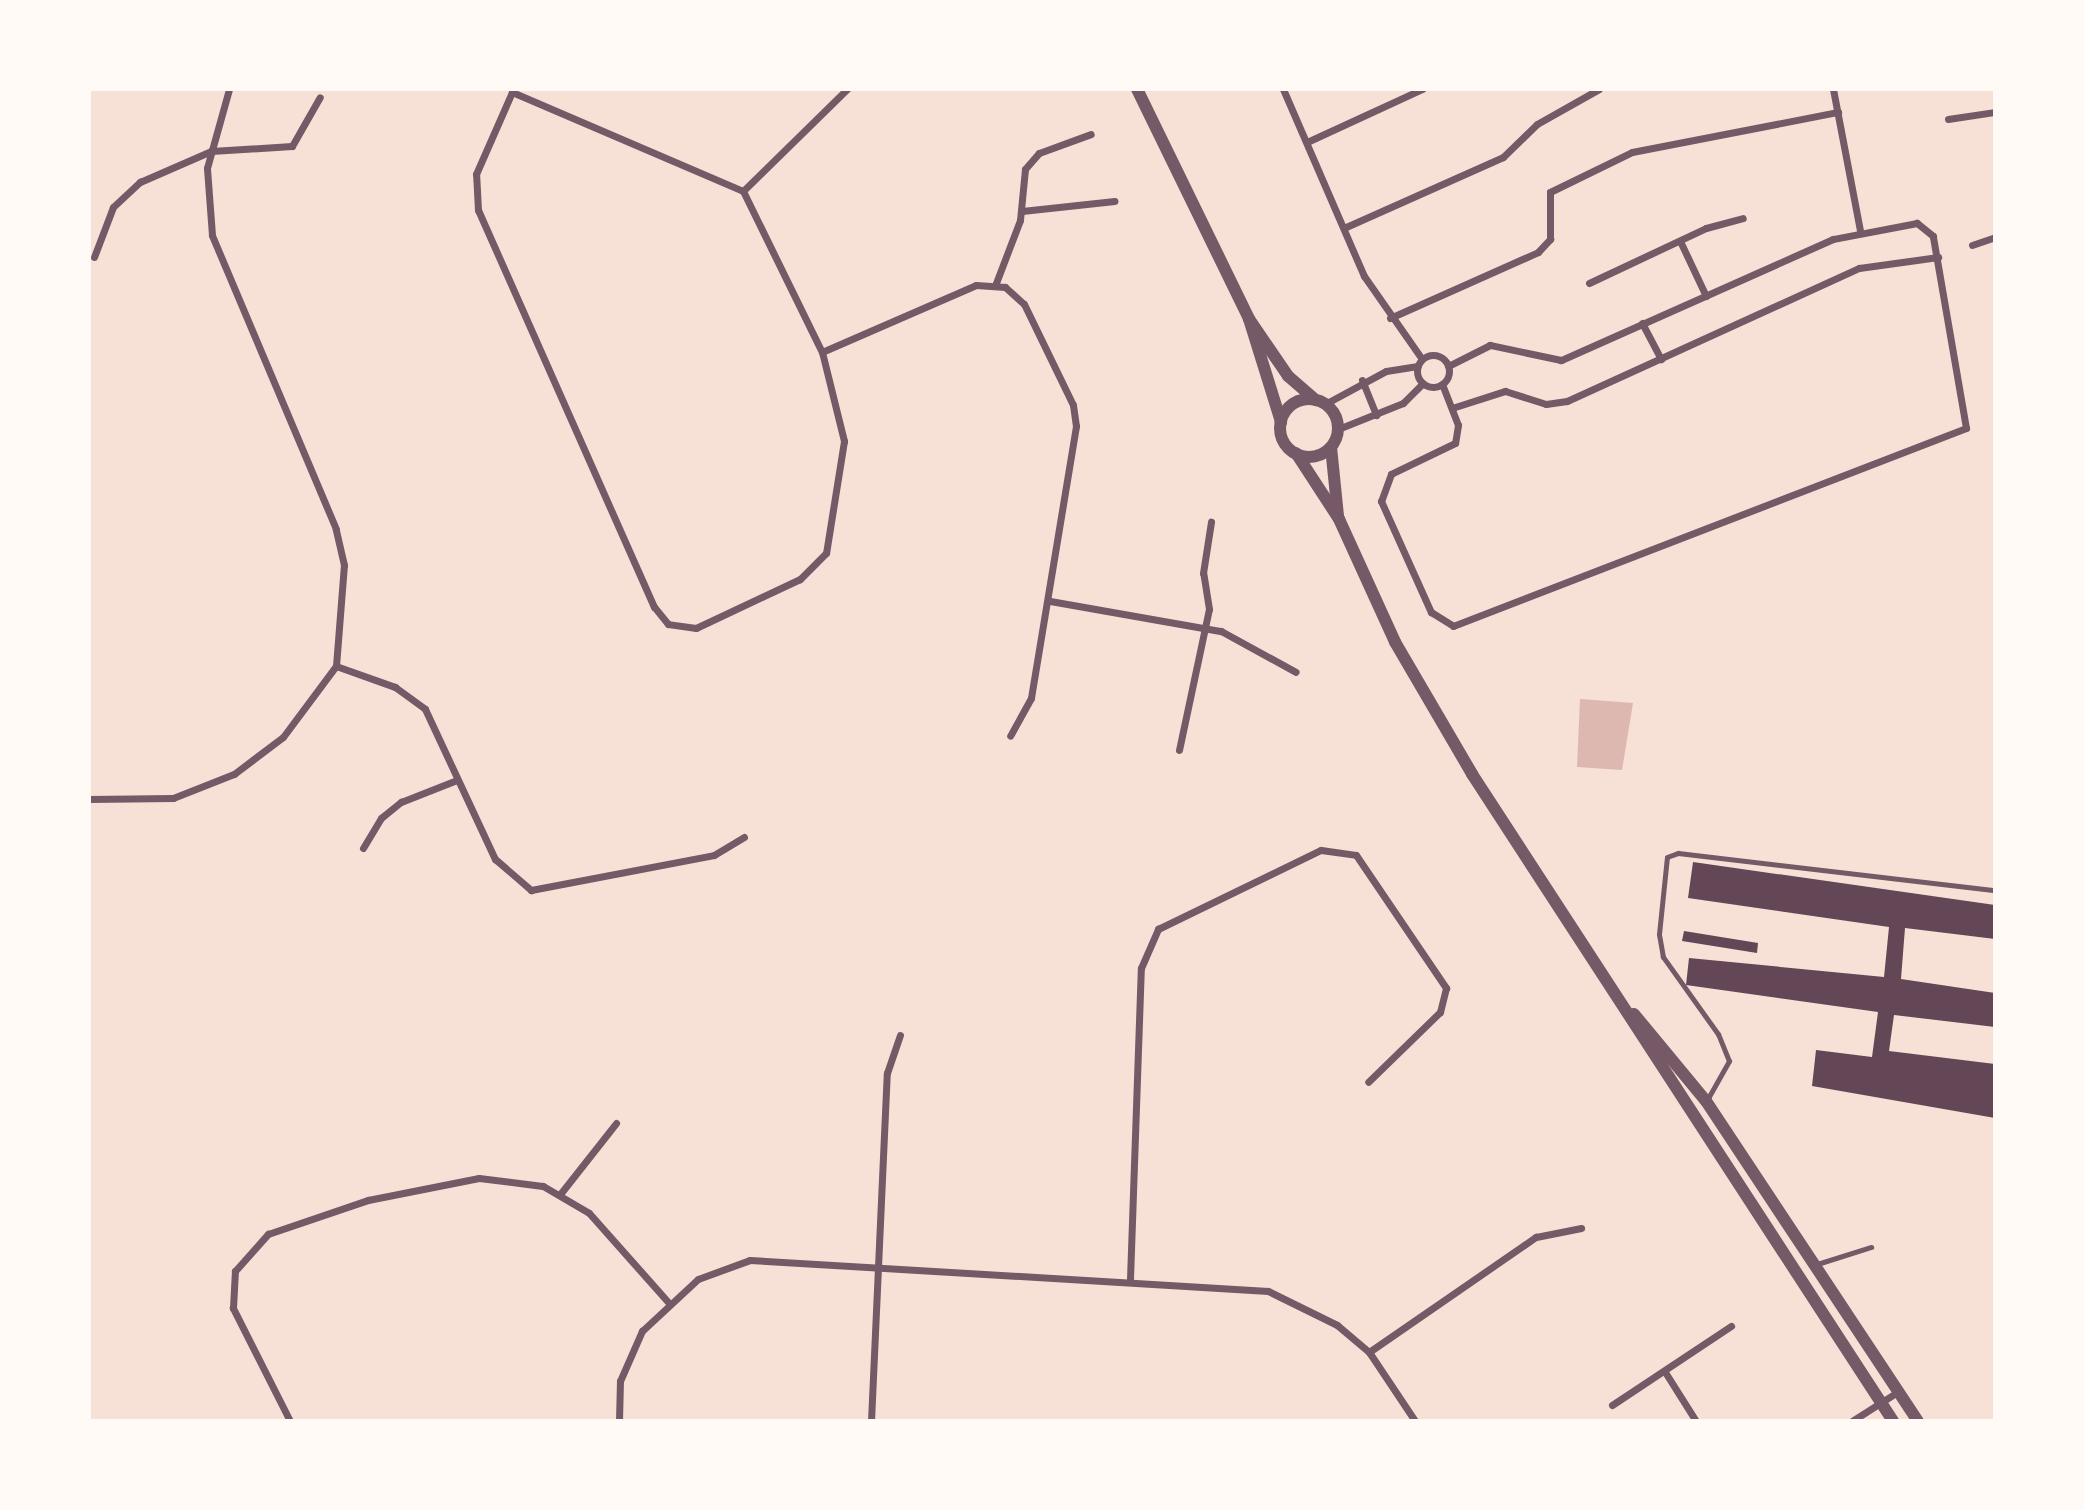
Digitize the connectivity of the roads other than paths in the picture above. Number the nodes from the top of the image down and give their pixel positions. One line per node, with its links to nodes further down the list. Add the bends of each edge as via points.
1 (229, 89): 15 (street)
2 (847, 89): 16 (street)
3 (1137, 89): 31 (street)
4 (1283, 89): 14 (street)
5 (1422, 89): 14 (street)
6 (1599, 89): 20 (street, via 1537,124 1503,157)
7 (1833, 89): 10 (street)
8 (510, 91): 16 (street); 33 (street, via 476,174 475,200 668,624 696,628 713,621 800,579 821,560 844,441)
9 (320, 97): 15 (street, via 292,146)
10 (1838, 112): 21 (street); 30 (street, via 1632,152 1550,192 1550,239 1538,253)
11 (1995, 112): 12 (street)
12 (1948, 119)
13 (1091, 134): 18 (street, via 1031,160 1022,178)
14 (1307, 142): 20 (street)
15 (211, 151): 25 (street, via 152,174 126,194 109,215); 51 (street, via 212,234 336,529 344,565)
16 (743, 191): 33 (street)
17 (1114, 201): 18 (street)
18 (1021, 211): 27 (street)
19 (1743, 218): 23 (street)
20 (1346, 227): 30 (street, via 1364,276)
21 (1860, 230): 26 (street, via 1926,225); 29 (street)
22 (1995, 237): 24 (street)
23 (1680, 241): 28 (street); 29 (street)
24 (1972, 245)
25 (94, 257)
26 (1938, 257): 34 (street, via 1859,268); 41 (street, via 1962,378 1963,432 1751,508 1464,626 1444,624 1431,612 1381,501 1391,474 1455,443)
27 (996, 283): 33 (street, via 976,285); 49 (street, via 1024,304 1076,416)
28 (1589, 284)
29 (1706, 296): 32 (street)
30 (1390, 318): 35 (street)
31 (1249, 319): 40 (street, via 1288,376); 43 (street)
32 (1642, 323): 34 (street); 36 (street, via 1562,360 1490,345)
33 (822, 352)
34 (1661, 359): 41 (street, via 1558,404 1505,391)
35 (1420, 363): 36 (street, via 1440,357); 37 (street); 38 (street)
36 (1448, 366): 39 (street)
37 (1362, 380): 40 (street); 42 (street)
38 (1423, 383): 39 (street); 42 (street, via 1403,403)
39 (1442, 384): 41 (street)
40 (1320, 402): 43 (street, via 1297,401); 44 (street)
41 (1452, 408)
42 (1376, 415): 44 (street)
43 (1281, 422): 46 (street, via 1283,440)
44 (1338, 429): 45 (street)
45 (1331, 447): 46 (street, via 1314,456); 47 (street)
46 (1296, 453): 47 (street)
47 (1339, 519): 60 (street, via 1434,713)
48 (1210, 522): 50 (street, via 1203,573)
49 (1050, 601): 50 (street); 53 (street, via 1031,698)
50 (1206, 629): 52 (street, via 1221,631); 54 (street)
51 (336, 666): 55 (street, via 395,687 425,709); 56 (street, via 283,737 234,774 173,798)
52 (1296, 672)
53 (1010, 736)
54 (1179, 750)
55 (457, 780): 57 (street, via 495,859 531,890 714,855); 58 (street, via 401,802 381,818)
56 (89, 799)
57 (744, 837)
58 (363, 848)
59 (1995, 890): 63 (lane, via 1678,853 1667,858 1659,934 1663,957 1728,1053 1726,1070)
60 (1633, 1013): 63 (street); 76 (street, via 1658,1065)
61 (900, 1035): 69 (street, via 887,1073)
62 (1368, 1082): 70 (street, via 1440,1012 1447,988 1356,855 1321,850 1158,929 1141,968)
63 (1706, 1101): 68 (street)
64 (616, 1123): 65 (street)
65 (561, 1193): 71 (street, via 602,1225); 78 (street, via 521,1181 479,1178 368,1200 283,1227 256,1243 234,1271 233,1308)
66 (1581, 1228): 73 (street, via 1536,1237)
67 (1871, 1247): 68 (lane)
68 (1814, 1265): 75 (street)
69 (880, 1266): 70 (street); 71 (street, via 740,1261 698,1279); 80 (street)
70 (1130, 1279): 73 (street, via 1268,1291 1337,1325)
71 (668, 1302): 79 (street, via 642,1331 624,1368)
72 (1731, 1326): 74 (street)
73 (1369, 1352): 81 (street)
74 (1665, 1372): 77 (street); 82 (street)
75 (1899, 1391): 76 (street); 85 (street)
76 (1881, 1401): 83 (street); 84 (street)
77 (1612, 1405)
78 (290, 1421)
79 (619, 1421)
80 (871, 1421)
81 (1415, 1421)
82 (1696, 1421)
83 (1852, 1421)
84 (1893, 1421)
85 (1918, 1421)

